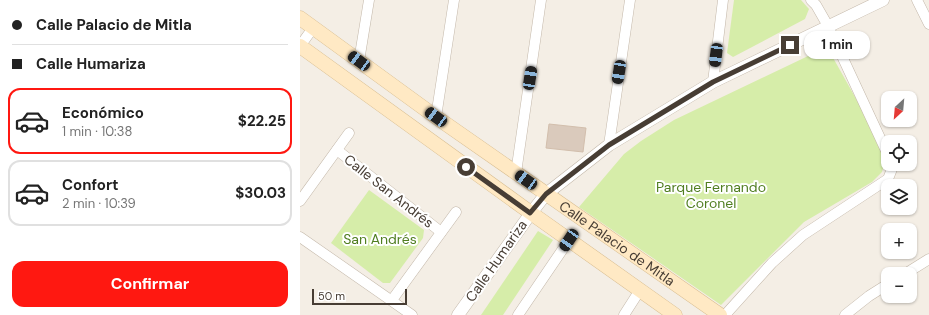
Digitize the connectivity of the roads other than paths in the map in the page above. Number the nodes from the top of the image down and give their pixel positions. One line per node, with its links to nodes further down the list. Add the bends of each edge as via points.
1 (369, 0): 14 (street)
2 (454, 0): 16 (street)
3 (541, 0): 22 (street)
4 (630, 0): 19 (street)
5 (723, 0): 15 (street)
6 (811, 0): 11 (street)
7 (882, 0): 11 (street, Calle Humariza)
8 (917, 0): 10 (street)
9 (300, 18): 12 (main road, Calle Palacio de Mitla)
10 (929, 24)
11 (828, 26): 15 (street, Calle Humariza); 18 (street)
12 (314, 28): 13 (street); 14 (main road, Calle Palacio de Mitla)
13 (300, 46): 26 (main road, Calle Palacio de Mitla)
14 (359, 61): 16 (main road, Calle Palacio de Mitla)
15 (713, 82): 19 (street, Calle Humariza)
16 (436, 117): 22 (main road, Calle Palacio de Mitla)
17 (350, 133): 20 (street, Calle San Andrés)
18 (881, 139)
19 (609, 145): 23 (street, Calle Humariza)
20 (337, 150): 24 (street, Calle San Andrés); 27 (street, Calle San Andrés)
21 (891, 171): 41 (street, via 888,179 803,235 772,263)
22 (516, 173): 23 (main road, Calle Palacio de Mitla)
23 (546, 194): 26 (street, Calle Humariza); 40 (main road, Calle Palacio de Mitla)
24 (300, 201)
25 (456, 212): 27 (street, Calle San Andrés)
26 (530, 213): 29 (main road, Calle Palacio de Mitla); 36 (street, Calle Humariza)
27 (441, 232): 34 (street, Calle San Andrés)
28 (300, 236): 34 (street)
29 (569, 240): 33 (main road, Calle Palacio de Mitla); 37 (street)
30 (929, 259): 31 (street)
31 (916, 267)
32 (881, 288): 42 (street)
33 (640, 290): 38 (street); 39 (main road, Calle Palacio de Mitla)
34 (392, 300): 35 (street)
35 (412, 315)
36 (458, 315)
37 (518, 315)
38 (624, 315)
39 (675, 315)
40 (720, 315)
41 (725, 315)
42 (845, 315)

